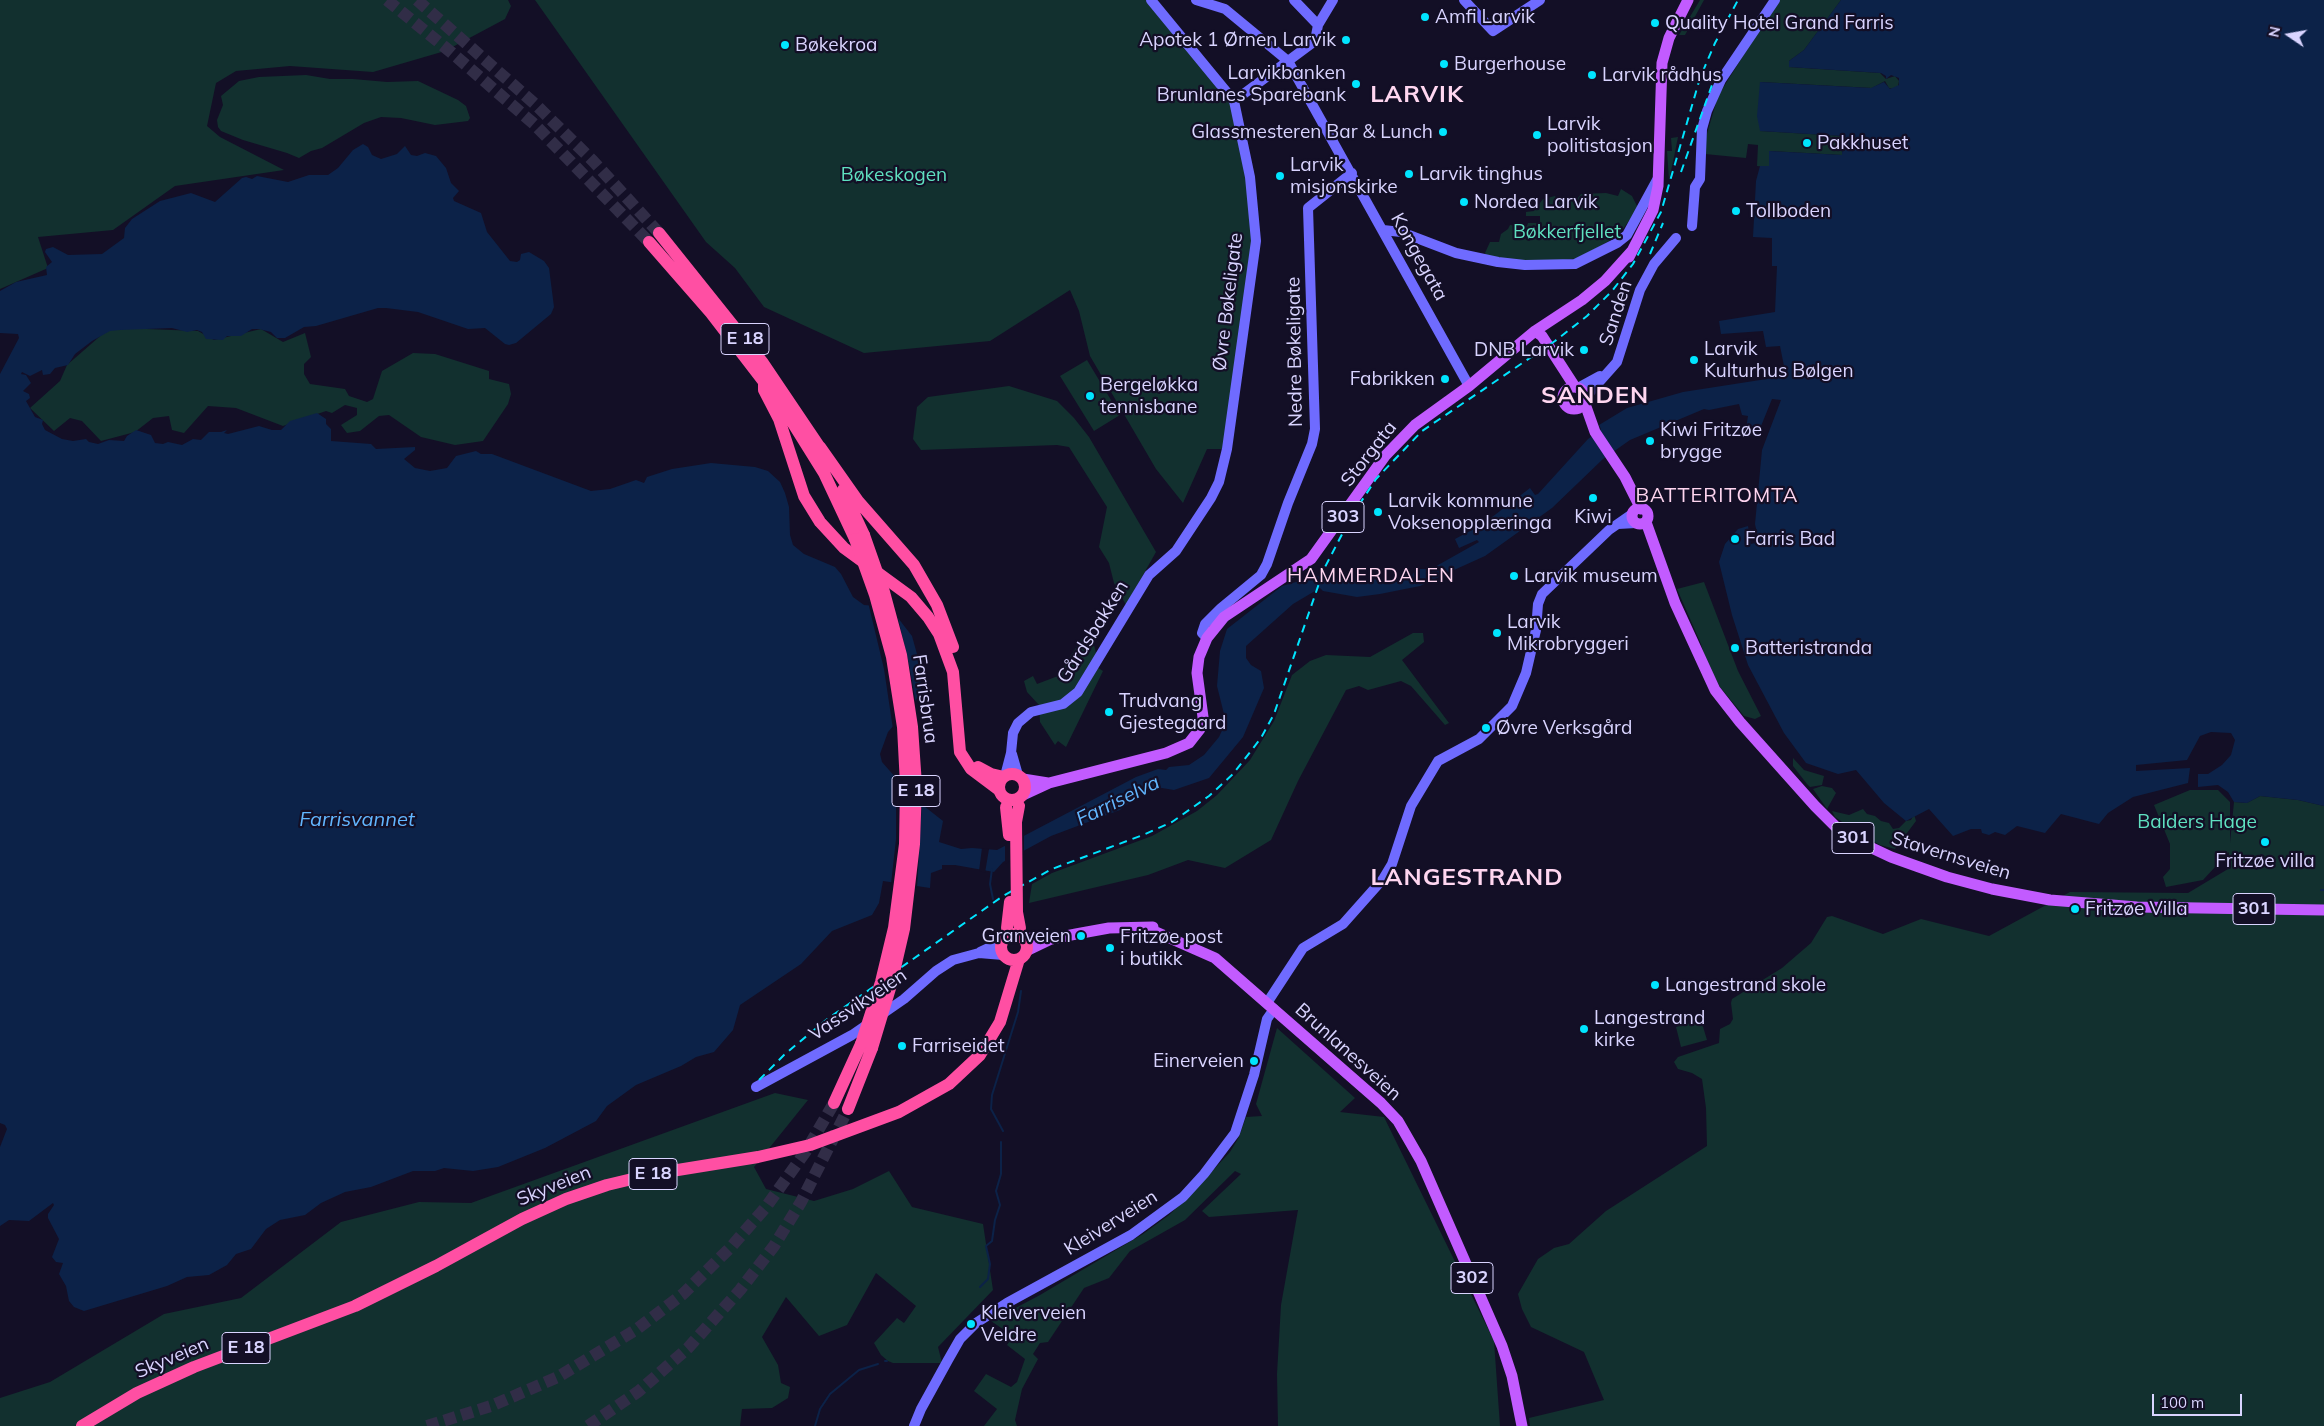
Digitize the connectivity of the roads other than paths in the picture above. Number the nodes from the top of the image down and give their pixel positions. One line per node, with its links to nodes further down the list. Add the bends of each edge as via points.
1 (1151, 0): 13 (street, Øvre Bøkeligate)
2 (1199, 0): 12 (street, Kongegata, via 1225,9)
3 (1294, 0): 11 (street)
4 (1333, 0): 11 (street)
5 (1464, 0): 6 (street, via 1494,31)
6 (1540, 0)
7 (1688, 0): 10 (main road, Storgata / 303)
8 (1694, 0): 10 (main road, Storgata / 303)
9 (1775, 0): 16 (street, via 1721,80 1707,111 1702,129 1700,179 1695,187)
10 (1676, 23): 15 (main road, Storgata / 303, via 1662,63 1658,178)
11 (1318, 26): 12 (street, via 1315,42)
12 (1288, 61): 13 (street); 14 (street, Kongegata)
13 (1234, 101): 28 (street, Øvre Bøkeligate, via 1250,177 1256,242 1227,450 1215,490 1176,551)
14 (1352, 173): 17 (street, Kongegata); 29 (street, Nedre Bøkeligate, via 1308,208 1315,429 1312,444 1264,571 1205,624 1202,633)
15 (1650, 202): 17 (street, via 1616,244 1575,264 1498,262 1456,253 1401,232); 19 (main road, Storgata / 303, via 1650,217 1632,251 1605,281)
16 (1692, 226)
17 (1384, 230): 22 (street, Kongegata)
18 (1676, 238): 20 (street, Sanden, via 1654,264 1640,290 1621,356)
19 (1538, 335): 22 (main road, Storgata / 303); 23 (main road, 301)
20 (1606, 373): 23 (street, Sanden); 24 (street, Sanden)
21 (764, 380): 25 (highway, E 18, via 654,238 764,363); 27 (highway, E 18, via 796,426); 30 (highway, E 18, via 764,390 780,419 804,496 820,522 844,548 911,597 937,630 953,672 960,752 970,769)
22 (1469, 386): 29 (main road, Storgata / 303, via 1398,440 1311,560 1224,617)
23 (1573, 389): 24 (main road, 301, via 1582,391); 24 (main road, 301, via 1563,397 1565,404 1570,408)
24 (1582, 402): 26 (main road, Stavernsveien / 301)
25 (820, 446): 27 (highway, E 18, via 843,488); 30 (highway, E 18, via 858,501 904,550 930,592 946,625 956,658 965,747 976,766)
26 (1638, 517): 31 (main road, Stavernsveien / 301, via 1705,672 1722,701 1815,806 1836,827 1864,845 1947,877 2050,900 2137,907); 38 (street, Kleiverveien, via 1618,524 1598,540 1542,594 1519,694 1507,713 1479,739 1438,761 1411,806 1392,865 1373,893 1343,924 1303,948)
27 (859, 537): 39 (highway, Farrisbrua / E 18, bridge, via 892,657 903,727 906,785 905,844 894,928)
28 (1165, 561): 30 (street, Gårdsbakken, via 1149,575 1078,692 1064,704 1031,712 1022,718 1013,733 1011,753)
29 (1207, 638): 30 (main road, Storgata / 303, via 1198,667 1203,717 1193,739 1166,753)
30 (1015, 789): 32 (highway, E 18, bridge, via 1010,900)
31 (2324, 910)
32 (1013, 935): 33 (main road, Brunlanesveien / 302); 34 (street, Vassvikveien); 35 (highway, E 18, via 1026,943); 36 (highway, E 18, via 1000,949)
33 (1051, 939): 35 (main road, Brunlanesveien / 302); 38 (main road, Brunlanesveien / 302, via 1109,928 1163,929 1203,947)
34 (979, 953): 36 (street, Vassvikveien); 40 (street, Vassvikveien, via 949,962 904,999 852,1035)
35 (1022, 955): 36 (highway, via 1010,960); 37 (highway, Skyveien / E 18)
36 (1004, 956): 37 (highway, Skyveien / E 18)
37 (1010, 984): 43 (highway, Skyveien / E 18, via 997,1028 974,1063 938,1091 899,1112 810,1145 653,1174 566,1199 363,1302 170,1377)
38 (1270, 1006): 44 (street, Kleiverveien, via 1254,1075 1235,1133 1204,1174 1183,1197 1131,1235 976,1323 960,1339); 45 (main road, Brunlanesveien / 302, via 1387,1108 1412,1143 1502,1346)
39 (866, 1046): 41 (highway, E 18); 42 (highway, E 18)
40 (756, 1087)
41 (834, 1103)
42 (848, 1109)
43 (82, 1426)
44 (914, 1426)
45 (1522, 1426)

